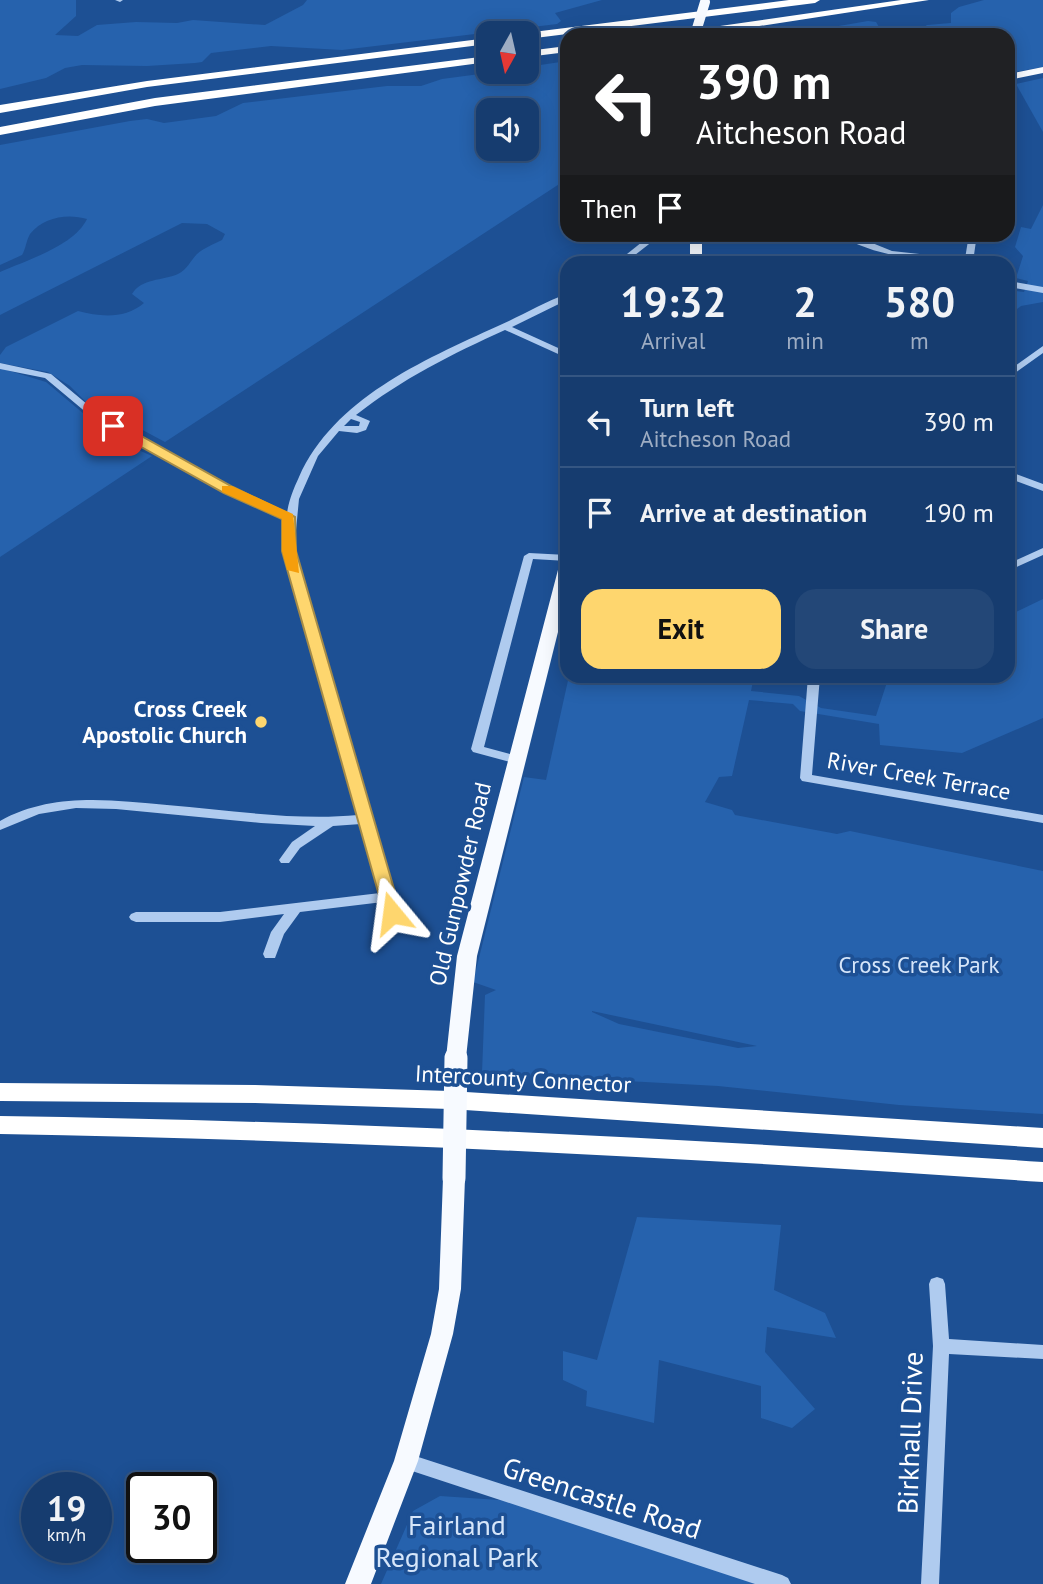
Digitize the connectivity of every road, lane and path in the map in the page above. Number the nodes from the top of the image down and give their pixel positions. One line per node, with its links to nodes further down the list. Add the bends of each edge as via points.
1 (815, 0): 4 (highway)
2 (924, 0): 6 (highway)
3 (706, 1): 5 (main road, bridge)
4 (591, 28)
5 (697, 28)
6 (727, 28)
7 (560, 32): 8 (highway)
8 (539, 34)
9 (476, 43): 15 (highway, via 147,84)
10 (560, 50): 11 (highway)
11 (539, 52)
12 (476, 61): 16 (highway, via 155,102)
13 (1043, 70): 14 (main road)
14 (1015, 76)
15 (0, 109)
16 (0, 131)
17 (647, 242): 19 (street)
18 (862, 242): 20 (street, via 890,253)
19 (629, 256)
20 (916, 256)
21 (1015, 285): 22 (street)
22 (1043, 290)
23 (560, 301): 24 (street)
24 (508, 328): 26 (street); 29 (street, via 409,373)
25 (1043, 349): 28 (street)
26 (560, 352)
27 (0, 366): 35 (street, via 48,376 97,417 228,490)
28 (1015, 370)
29 (348, 415): 30 (street); 30 (street, via 365,424 357,430)
30 (335, 428): 35 (street, via 304,472)
31 (1043, 471): 33 (street)
32 (1015, 476): 33 (street)
33 (1030, 481): 34 (street)
34 (1043, 488)
35 (288, 517): 42 (street, via 289,551)
36 (1043, 551): 38 (street)
37 (560, 558): 41 (street, via 529,556 477,748)
38 (1015, 565)
39 (560, 605): 41 (main road, Old Gunpowder Road)
40 (813, 683): 43 (street, River Creek Terrace, via 806,778)
41 (517, 760): 59 (main road, Old Gunpowder Road, bridge, via 467,956 456,1058 450,1289)
42 (366, 819): 44 (street); 47 (street)
43 (1043, 819)
44 (331, 822): 45 (street, via 75,803 37,809); 46 (street, via 296,845)
45 (0, 826)
46 (285, 860)
47 (388, 897): 48 (street); 50 (street)
48 (295, 910): 49 (street, via 220,917); 51 (street, via 278,932)
49 (136, 917)
50 (397, 929)
51 (270, 954)
52 (0, 1092): 54 (highway, Intercounty Connector, via 450,1100)
53 (0, 1125): 55 (highway, via 451,1136)
54 (1043, 1138)
55 (1043, 1172)
56 (937, 1284): 57 (street, Birkhall Drive)
57 (940, 1346): 58 (street); 62 (street, Birkhall Drive)
58 (1043, 1352)
59 (406, 1461): 60 (main road, Old Gunpowder Road); 61 (street, Greencastle Road)
60 (358, 1584)
61 (782, 1584)
62 (930, 1584)

